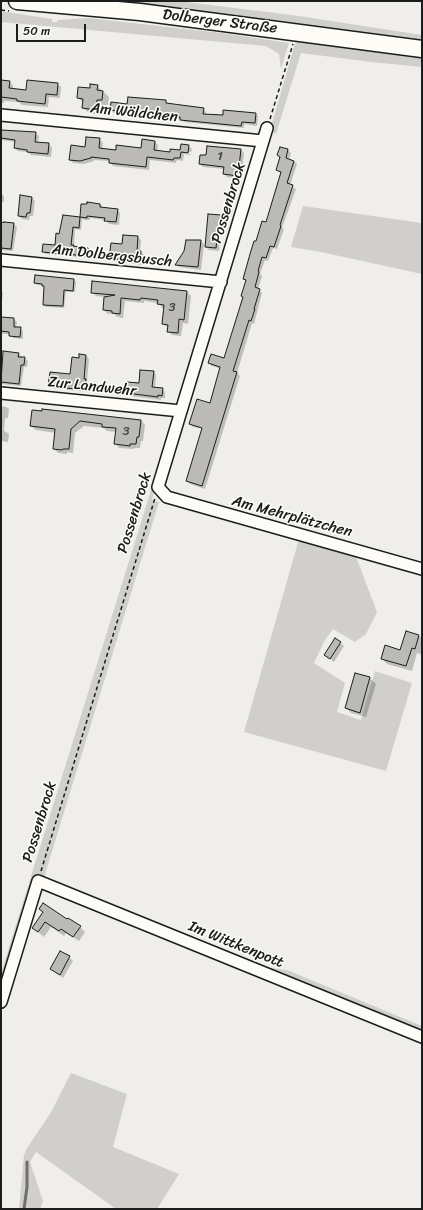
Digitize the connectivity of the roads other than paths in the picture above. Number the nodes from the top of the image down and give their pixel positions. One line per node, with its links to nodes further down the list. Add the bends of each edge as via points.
1 (17, 1): 2 (main road, Dolberger Straße, via 140,12)
2 (422, 49)
3 (1, 115): 5 (street, Am Wäldchen)
4 (267, 128): 5 (street, Possenbrock)
5 (263, 141): 7 (street, Possenbrock)
6 (1, 260): 7 (street, Am Dolbergsbusch)
7 (221, 282): 9 (street, Possenbrock)
8 (1, 393): 9 (street, Zur Landwehr)
9 (180, 411): 10 (street, Possenbrock)
10 (158, 487): 11 (street, Am Mehrplätzchen, via 168,497)
11 (422, 569)
12 (38, 880): 13 (street, Possenbrock); 14 (street, Im Wittkenpott)
13 (1, 1002)
14 (422, 1037)

